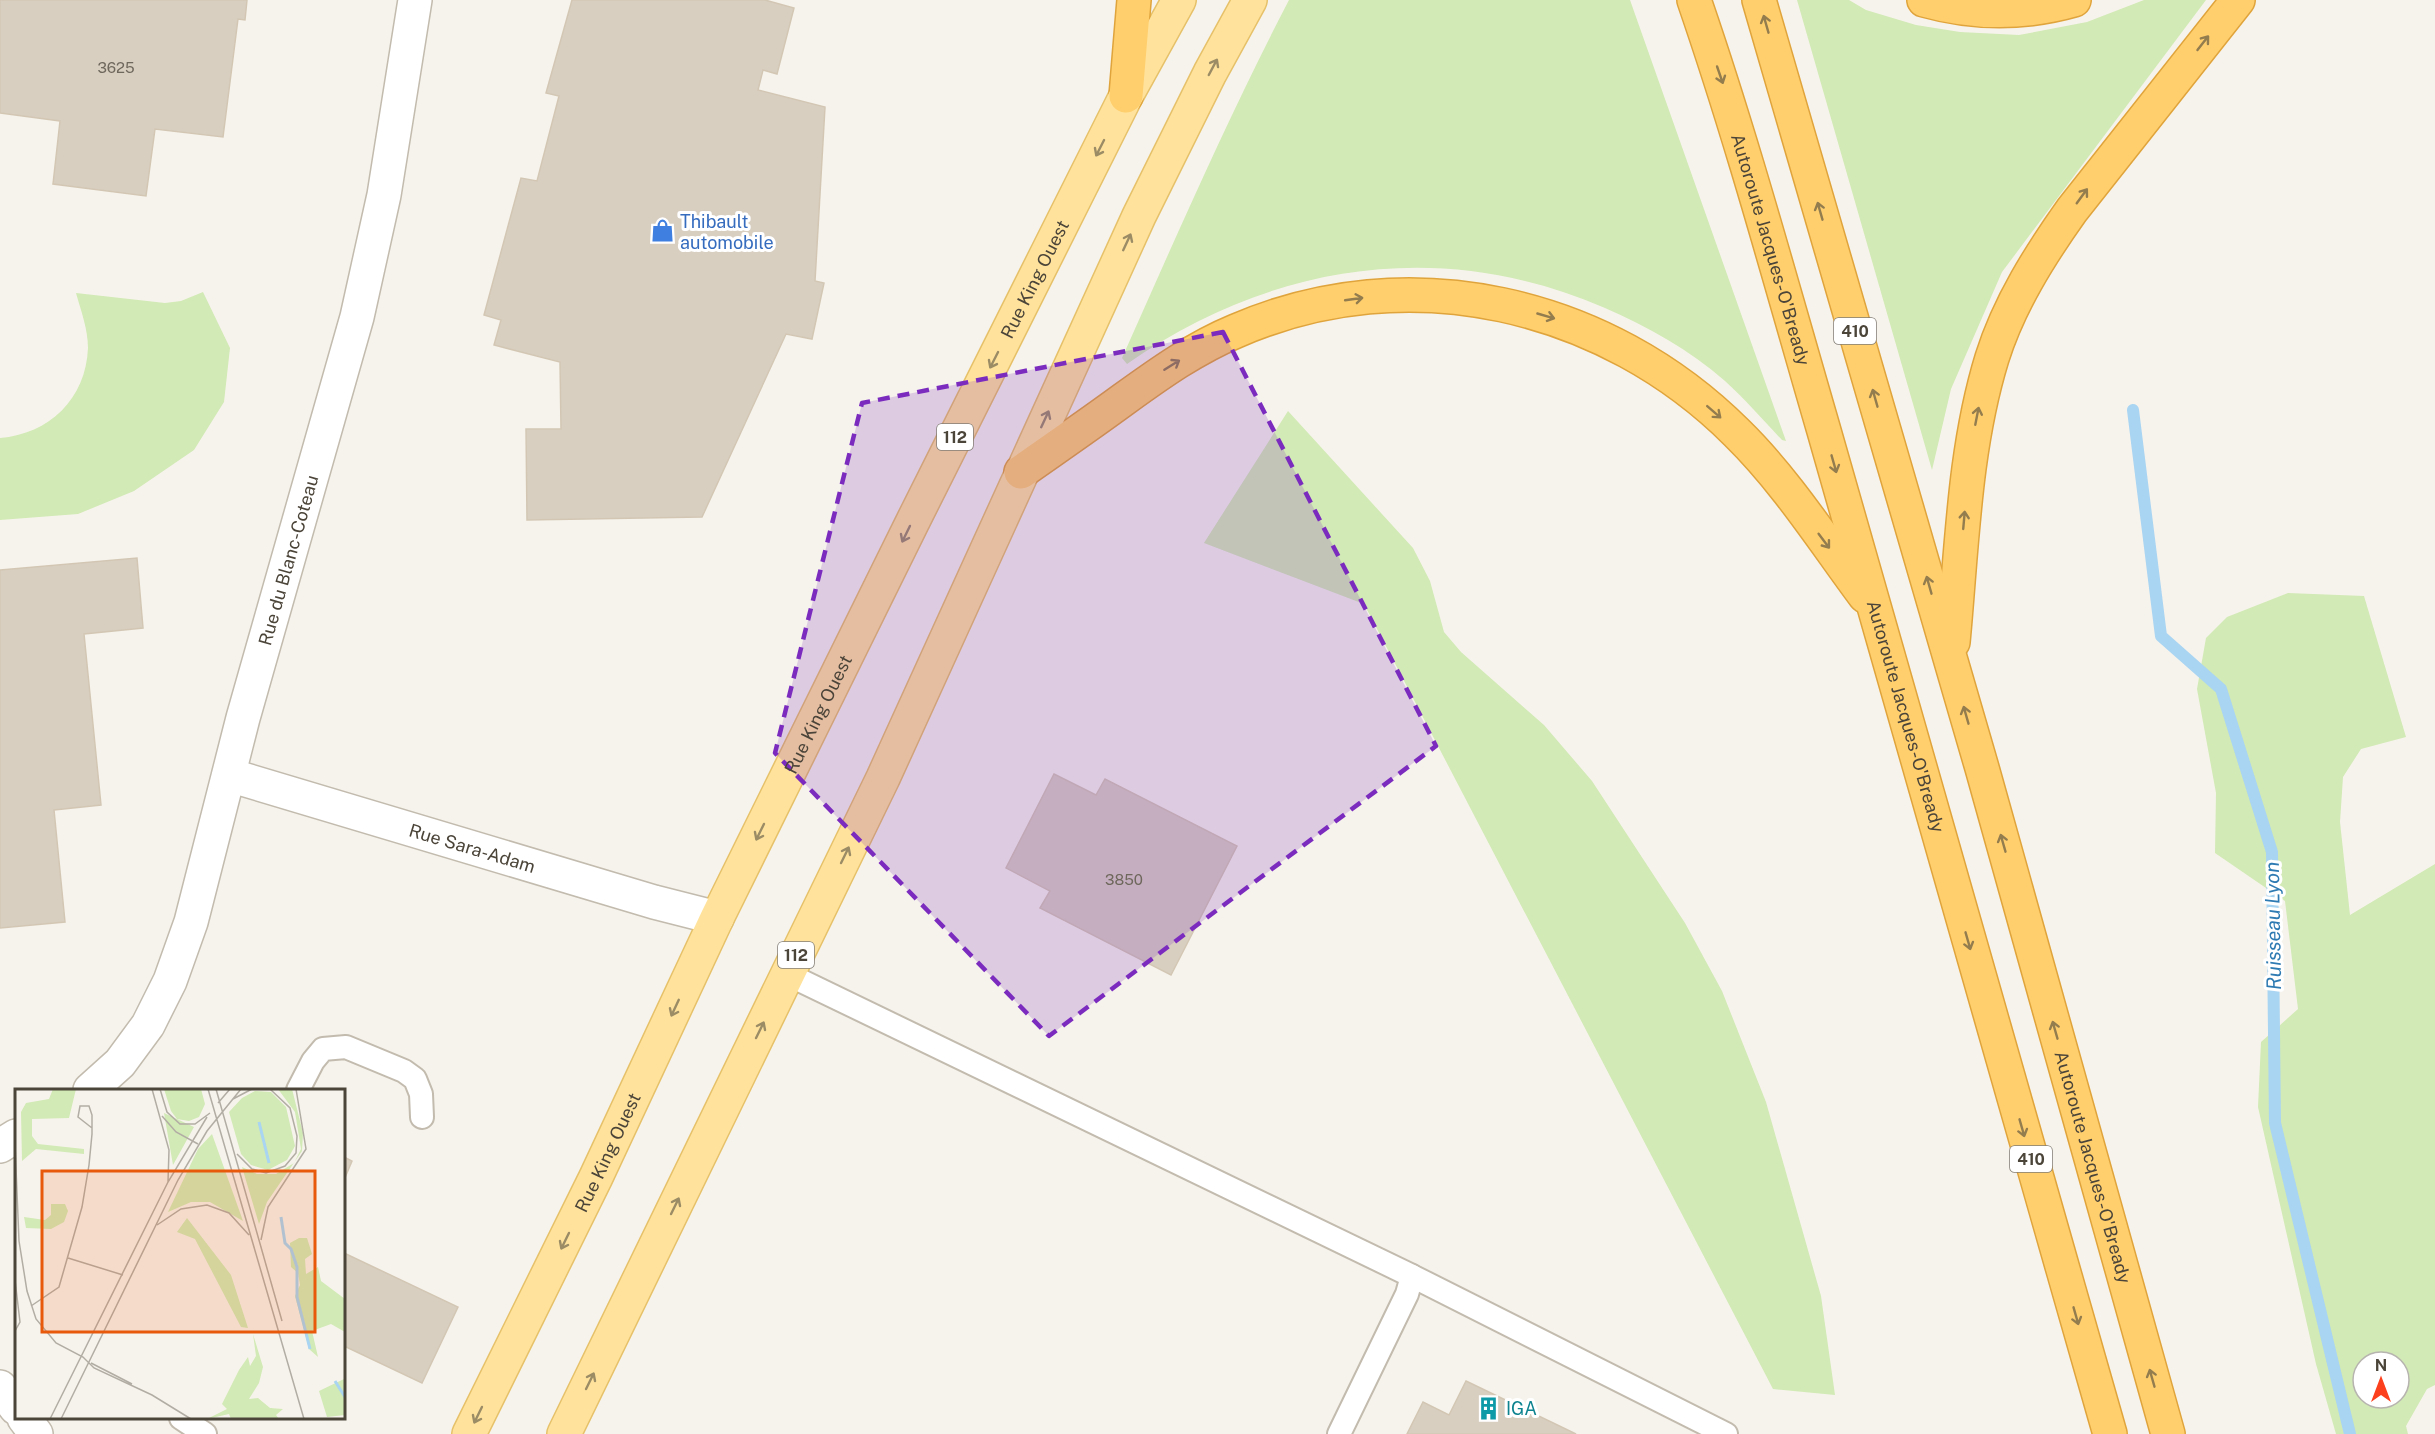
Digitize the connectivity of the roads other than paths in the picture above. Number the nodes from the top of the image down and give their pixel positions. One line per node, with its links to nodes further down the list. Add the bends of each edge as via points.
1 (415, 0): 14 (street, Rue du Blanc-Coteau, via 384,195 360,306)
2 (1134, 0): 10 (highway)
3 (1179, 0): 10 (main road, Rue King Ouest / 112)
4 (1250, 0): 11 (main road, 112, one-way to 4, via 1176,139)
5 (1694, 0): 12 (highway, Autoroute Jacques-O'Bready / 410, one-way to 12, via 1726,93)
6 (1759, 0): 13 (highway, Autoroute Jacques-O'Bready / 410, one-way to 6)
7 (1924, 0): 8 (highway, via 1998,12)
8 (2074, 0)
9 (2238, 0): 13 (highway, one-way to 9, via 1974,432 1984,385 2003,330 2054,235)
10 (1126, 96): 15 (main road, Rue King Ouest / 112, one-way to 15)
11 (1021, 472): 12 (highway, one-way to 12, via 1164,370 1212,342 1261,321 1309,306 1364,297 1417,295 1493,303 1597,334 1644,359 1698,398 1763,461); 16 (main road, 112, one-way to 11, via 883,778)
12 (1877, 612): 33 (highway, Autoroute Jacques-O'Bready / 410, one-way to 33)
13 (1951, 662): 34 (highway, Autoroute Jacques-O'Bready / 410, one-way to 13)
14 (229, 775): 15 (street, Rue Sara-Adam); 17 (street, Rue du Blanc-Coteau, via 191,922 170,981 148,1025 120,1063)
15 (717, 918): 29 (main road, Rue King Ouest / 112, one-way to 29, via 597,1177)
16 (787, 974): 22 (lane); 30 (main road, 112, one-way to 16)
17 (91, 1089)
18 (298, 1089): 19 (lane, via 323,1049 346,1047 415,1079 421,1094)
19 (422, 1117)
20 (15, 1137): 21 (street)
21 (0, 1146)
22 (1412, 1276): 31 (lane, via 1407,1294); 32 (lane)
23 (0, 1387): 24 (street)
24 (15, 1407)
25 (25, 1419): 27 (street)
26 (182, 1419): 28 (lane)
27 (36, 1434)
28 (205, 1434)
29 (469, 1434)
30 (564, 1434)
31 (1339, 1434)
32 (1726, 1434)
33 (2110, 1434)
34 (2168, 1434)

